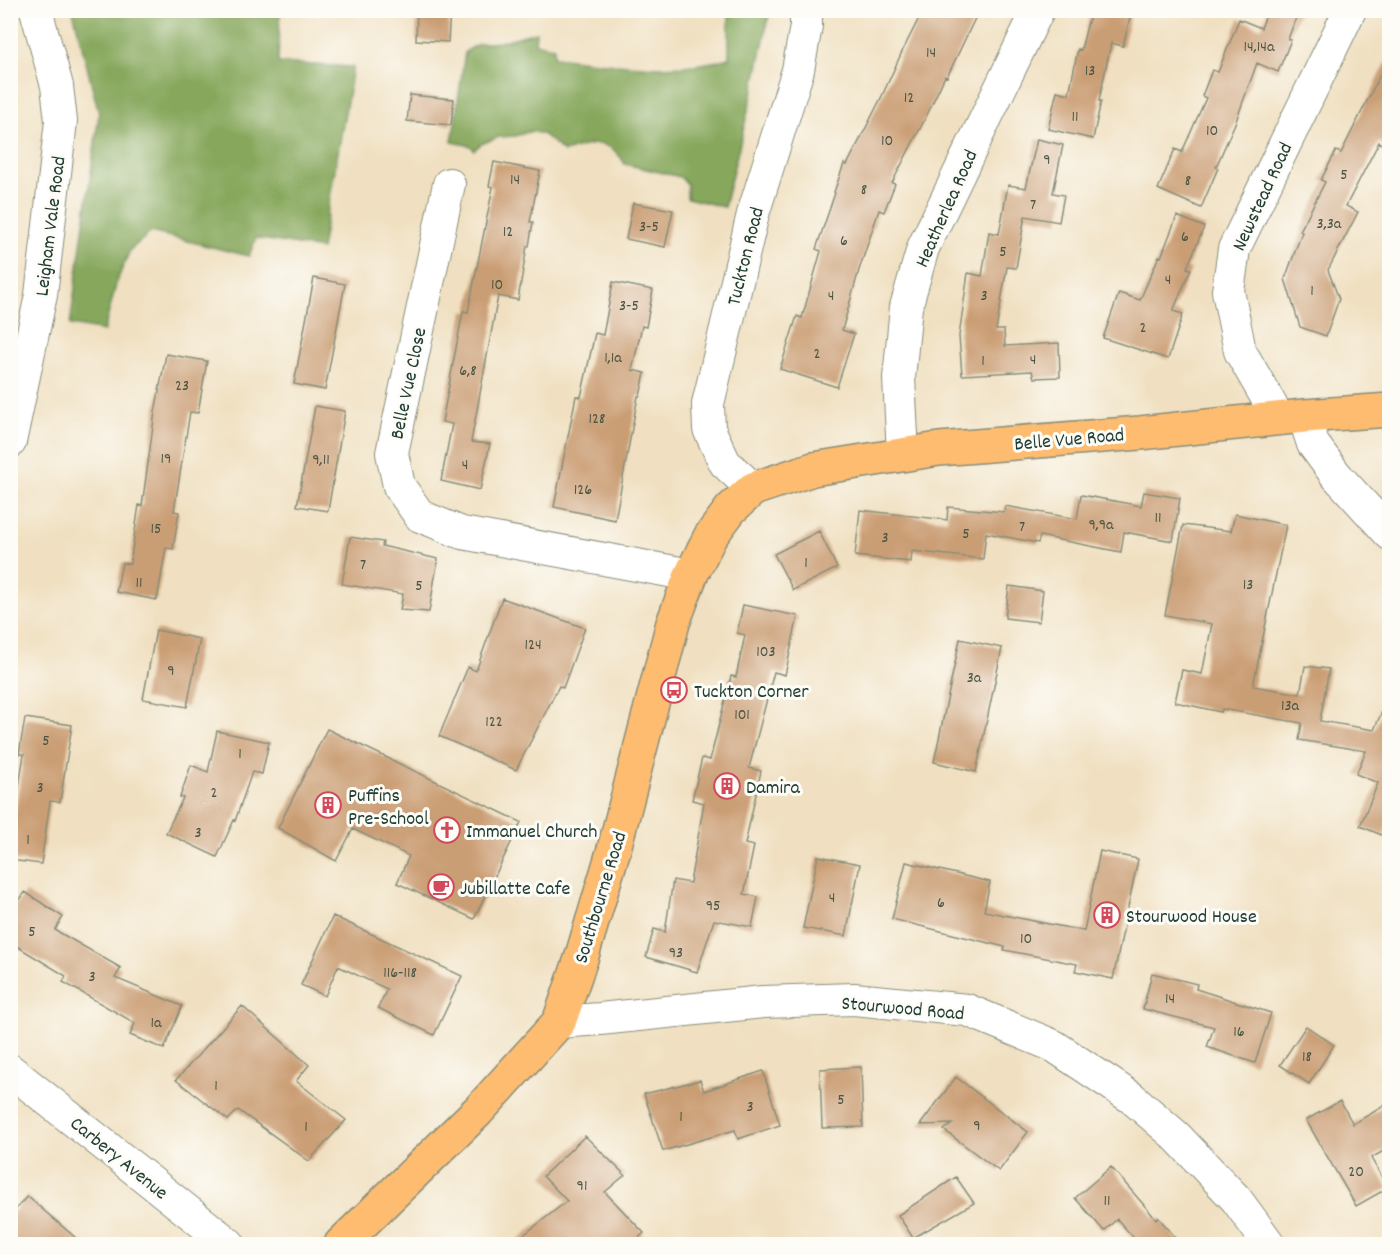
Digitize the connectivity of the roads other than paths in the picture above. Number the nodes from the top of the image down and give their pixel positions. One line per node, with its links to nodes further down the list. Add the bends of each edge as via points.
1 (36, 10): 8 (street, Leigham Vale Road, via 57,86 61,121 41,295)
2 (806, 10): 10 (street, Tuckton Road, via 798,70 753,214 708,405 709,429 725,463)
3 (1038, 10): 9 (street, Heatherlea Road, via 923,248 906,307 899,378)
4 (1350, 10): 7 (street, Newstead Road, via 1234,249 1228,291 1240,351)
5 (449, 184): 12 (street, Belle Vue Close, via 392,453 399,486 420,516 462,533)
6 (1389, 410): 7 (main road, Belle Vue Road)
7 (1292, 417): 9 (main road, Belle Vue Road); 11 (street, Newstead Road, via 1336,475)
8 (10, 442)
9 (903, 454): 10 (main road, Belle Vue Road, via 813,469)
10 (753, 489): 12 (main road, Southbourne Road, via 731,509 710,537)
11 (1389, 534)
12 (691, 575): 13 (main road, Southbourne Road, via 673,623 614,849)
13 (559, 1022): 16 (main road, Southbourne Road, via 478,1111); 17 (street, Stourwood Road, via 763,1002 854,999 967,1010 1054,1046 1132,1098 1176,1136 1236,1199)
14 (10, 1070): 15 (street, Carbery Avenue)
15 (229, 1245)
16 (341, 1245)
17 (1269, 1245)

